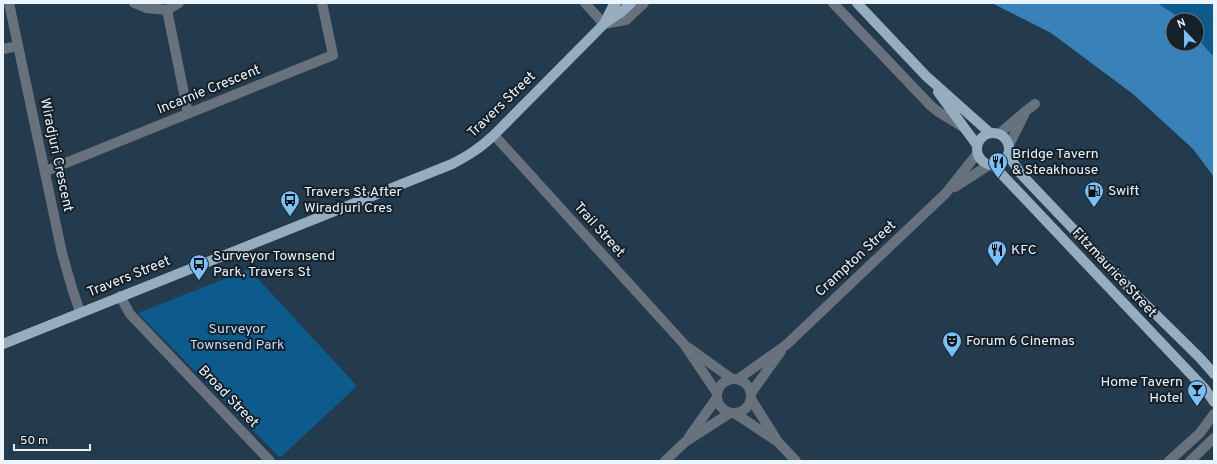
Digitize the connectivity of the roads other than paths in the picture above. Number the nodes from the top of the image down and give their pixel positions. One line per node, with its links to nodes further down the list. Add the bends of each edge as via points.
1 (9, 3): 13 (street, Wiradjuri Crescent)
2 (134, 3): 11 (street, via 146,8)
3 (179, 3): 11 (street)
4 (322, 3): 16 (street, Incarnie Crescent, via 333,55)
5 (585, 3): 12 (street)
6 (616, 3): 12 (main road, Travers Street)
7 (631, 3): 12 (main road, Travers Street)
8 (644, 3): 12 (street, via 626,20)
9 (833, 3): 17 (street, via 931,106)
10 (858, 3): 15 (main road)
11 (167, 10): 16 (street)
12 (604, 24): 19 (main road, Travers Street)
13 (18, 46): 14 (street); 23 (street, Wiradjuri Crescent)
14 (3, 49)
15 (926, 76): 17 (main road); 18 (main road)
16 (188, 113): 23 (street, Incarnie Crescent)
17 (963, 127): 20 (main road)
18 (994, 134): 20 (main road, via 982,137); 21 (main road, via 1006,140); 21 (street, via 1031,107)
19 (494, 135): 26 (main road, Travers Street, via 480,148 452,164); 30 (street, Trail Street)
20 (977, 150): 22 (main road, via 984,163); 24 (street, Crampton Street)
21 (1008, 150): 22 (main road, via 1002,162); 25 (main road, Fitzmaurice Street, via 1020,173)
22 (991, 165): 24 (street, Crampton Street); 27 (main road, Fitzmaurice Street)
23 (46, 171): 28 (street, Wiradjuri Crescent, via 62,253)
24 (946, 193): 31 (street, Crampton Street)
25 (1133, 292): 27 (main road); 32 (main road, Fitzmaurice Street)
26 (120, 296): 28 (main road, Travers Street); 42 (street, Broad Street, via 130,314)
27 (1122, 302): 36 (main road, Fitzmaurice Street, via 1205,389)
28 (80, 312): 29 (main road, Travers Street)
29 (3, 344)
30 (684, 344): 33 (street, Trail Street); 34 (street, Trail Street)
31 (786, 345): 33 (street, Crampton Street); 35 (street, Crampton Street)
32 (1214, 374)
33 (735, 379): 34 (street, via 722,383); 35 (street, via 747,384)
34 (716, 396): 37 (street, via 721,408); 40 (street)
35 (751, 396): 37 (street, via 746,409); 41 (street)
36 (1214, 402)
37 (733, 413): 40 (street); 41 (street)
38 (1214, 414): 45 (street, via 1200,433)
39 (1214, 438): 46 (street)
40 (685, 442): 43 (street)
41 (778, 442): 44 (street)
42 (270, 461)
43 (665, 461)
44 (796, 461)
45 (1169, 461)
46 (1190, 461)

